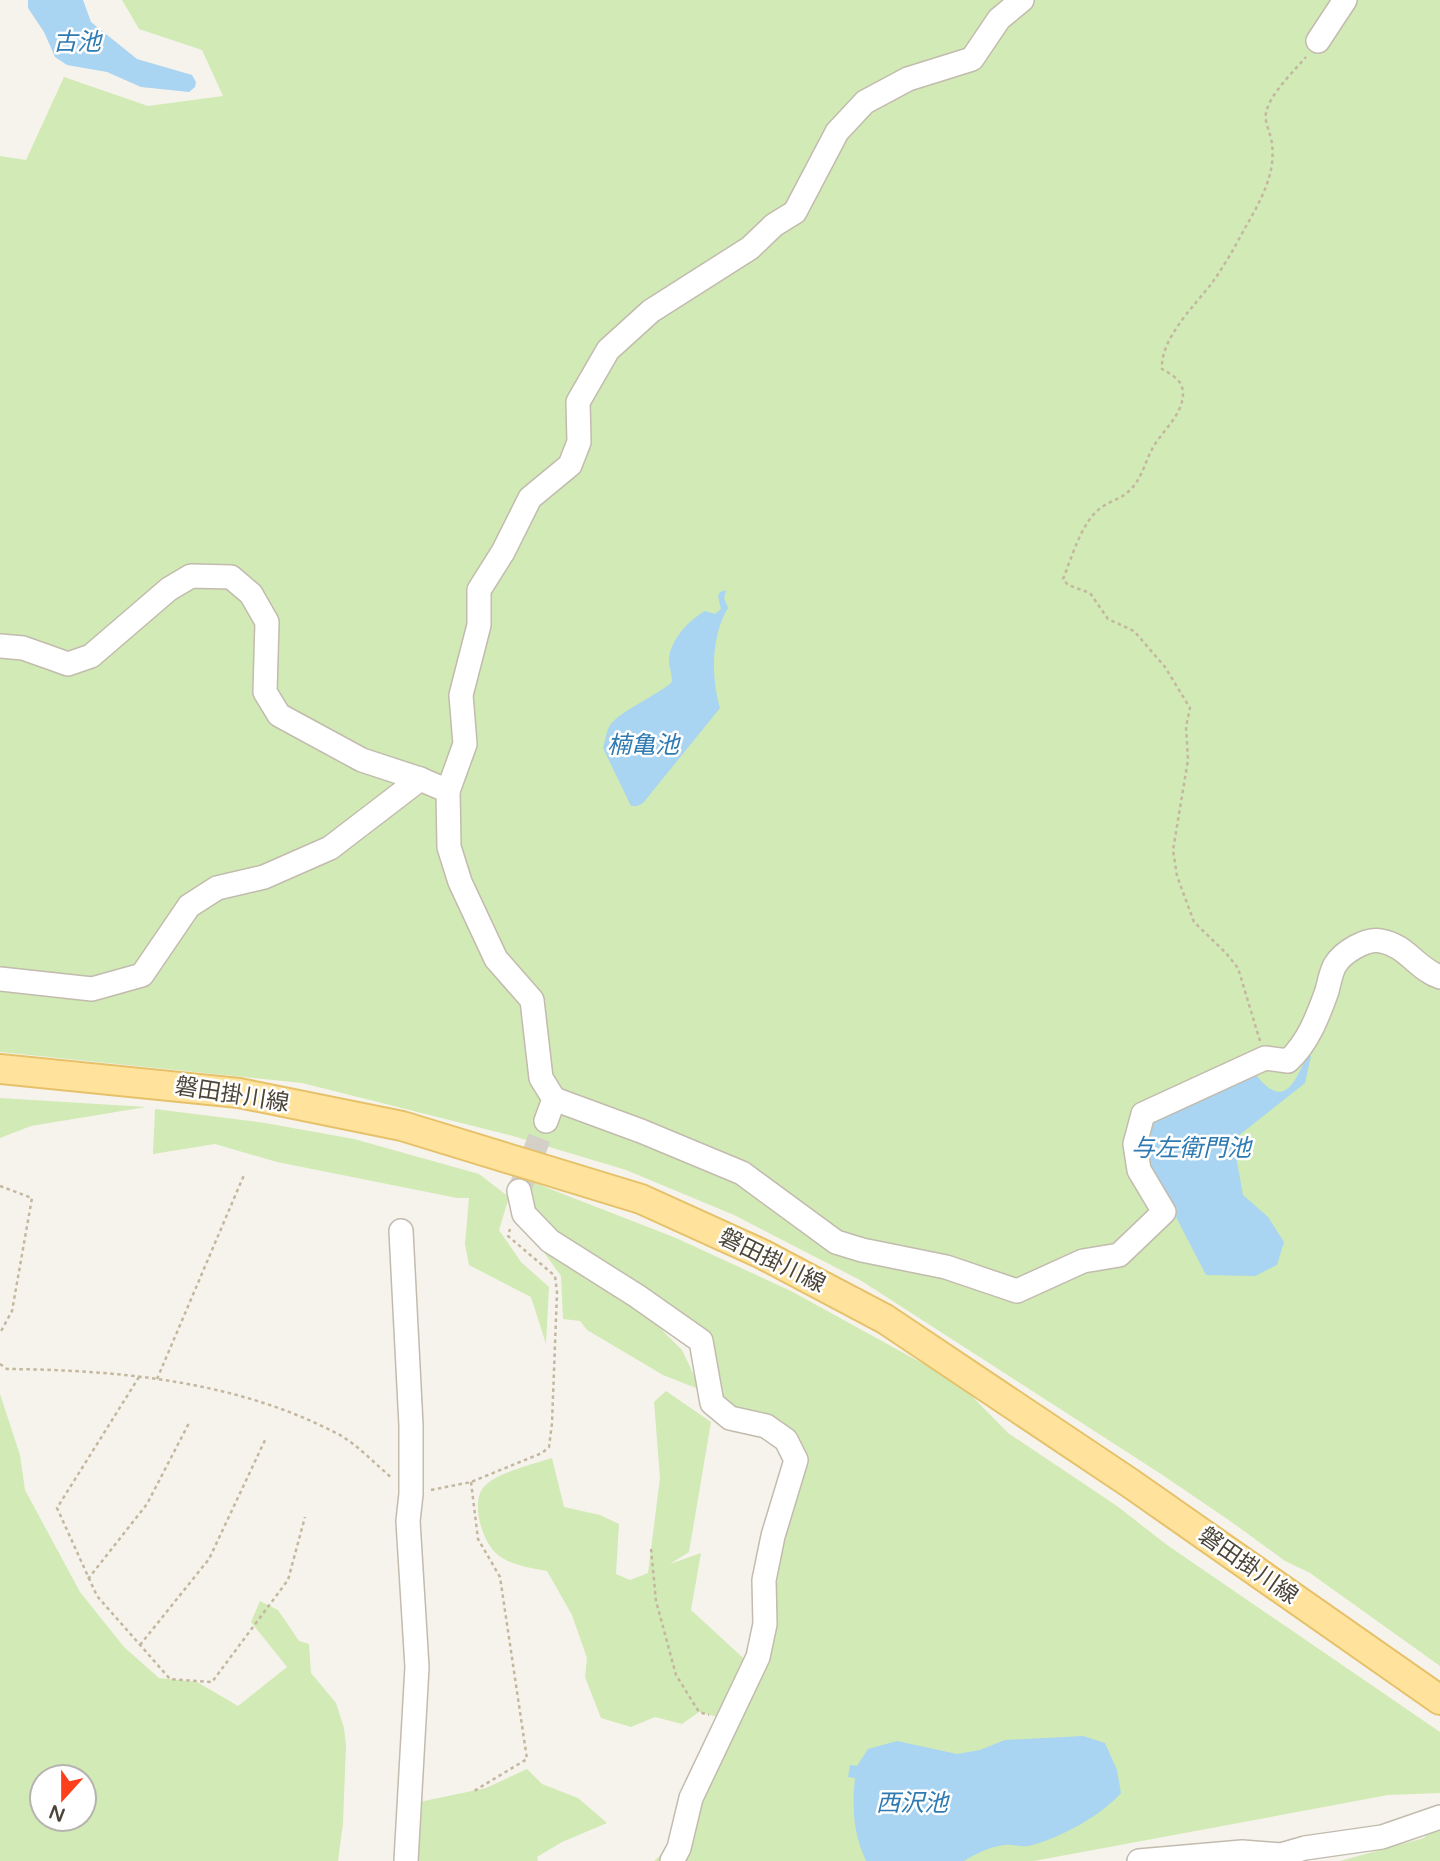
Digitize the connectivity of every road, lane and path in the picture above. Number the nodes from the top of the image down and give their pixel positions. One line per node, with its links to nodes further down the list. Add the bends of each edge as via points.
1 (1022, 0): 6 (street, via 999,19 972,59 908,79 865,102 837,132 795,212 750,248 651,311 608,350 578,402 579,442 570,465 530,498 479,590 479,625 461,695 464,744)
2 (1345, 0): 3 (street)
3 (1318, 41): 9 (path, via 1269,102 1265,116 1274,163 1268,183 1213,282 1175,329 1162,363 1162,369 1182,386 1177,415 1154,446 1139,481 1126,495 1097,510 1063,579 1090,593 1108,619 1134,631 1165,667 1190,708 1188,760 1173,850 1177,876 1194,922 1237,968)
4 (0, 646): 5 (street, via 23,648 68,664 91,656 169,589 191,576 231,578 251,594 267,622 265,692 279,715 362,760)
5 (420, 779): 6 (street); 8 (street, via 330,848 264,877 217,888 189,906 142,975 92,989)
6 (448, 791): 9 (street, via 449,847 460,882 496,960 532,1000 541,1078 550,1110 653,1135 742,1173 836,1241 862,1250 946,1267 1017,1291 1083,1261 1119,1255 1164,1212 1139,1170 1135,1144 1143,1114)
7 (1440, 977): 9 (street, via 1389,943 1378,940 1350,949 1335,965 1320,1011 1299,1051 1288,1061)
8 (0, 979)
9 (1265, 1058)
10 (0, 1069): 28 (main road, 磐田掛川線, via 239,1093 402,1126 641,1199 762,1254 885,1319)
11 (244, 1175): 19 (path)
12 (0, 1186): 16 (path, via 32,1198 12,1311)
13 (519, 1191): 29 (street, via 524,1214 550,1241 701,1341 712,1404 730,1418 766,1426 786,1440 796,1460 764,1580 765,1624 758,1657)
14 (511, 1226): 22 (path, via 508,1236 555,1276 549,1447)
15 (401, 1231): 23 (street)
16 (0, 1333)
17 (0, 1364): 18 (path)
18 (139, 1377): 19 (path); 26 (path, via 57,1508)
19 (157, 1379): 23 (path, via 218,1390 278,1408 341,1436)
20 (189, 1423): 26 (path, via 147,1504)
21 (266, 1438): 27 (path, via 209,1559)
22 (471, 1482): 23 (path); 30 (path, via 478,1539 500,1577 527,1759)
23 (411, 1494): 33 (street, via 408,1521 417,1667)
24 (305, 1517): 27 (path, via 288,1580 212,1682 170,1679)
25 (651, 1549): 29 (path, via 656,1601 676,1675 699,1712)
26 (88, 1579): 27 (path)
27 (140, 1645)
28 (1440, 1700)
29 (729, 1719): 34 (street, via 691,1798)
30 (474, 1791)
31 (1440, 1817): 32 (street, via 1382,1837 1305,1848)
32 (1281, 1859): 35 (street, via 1241,1852)
33 (405, 1861)
34 (672, 1861)
35 (1139, 1861)

